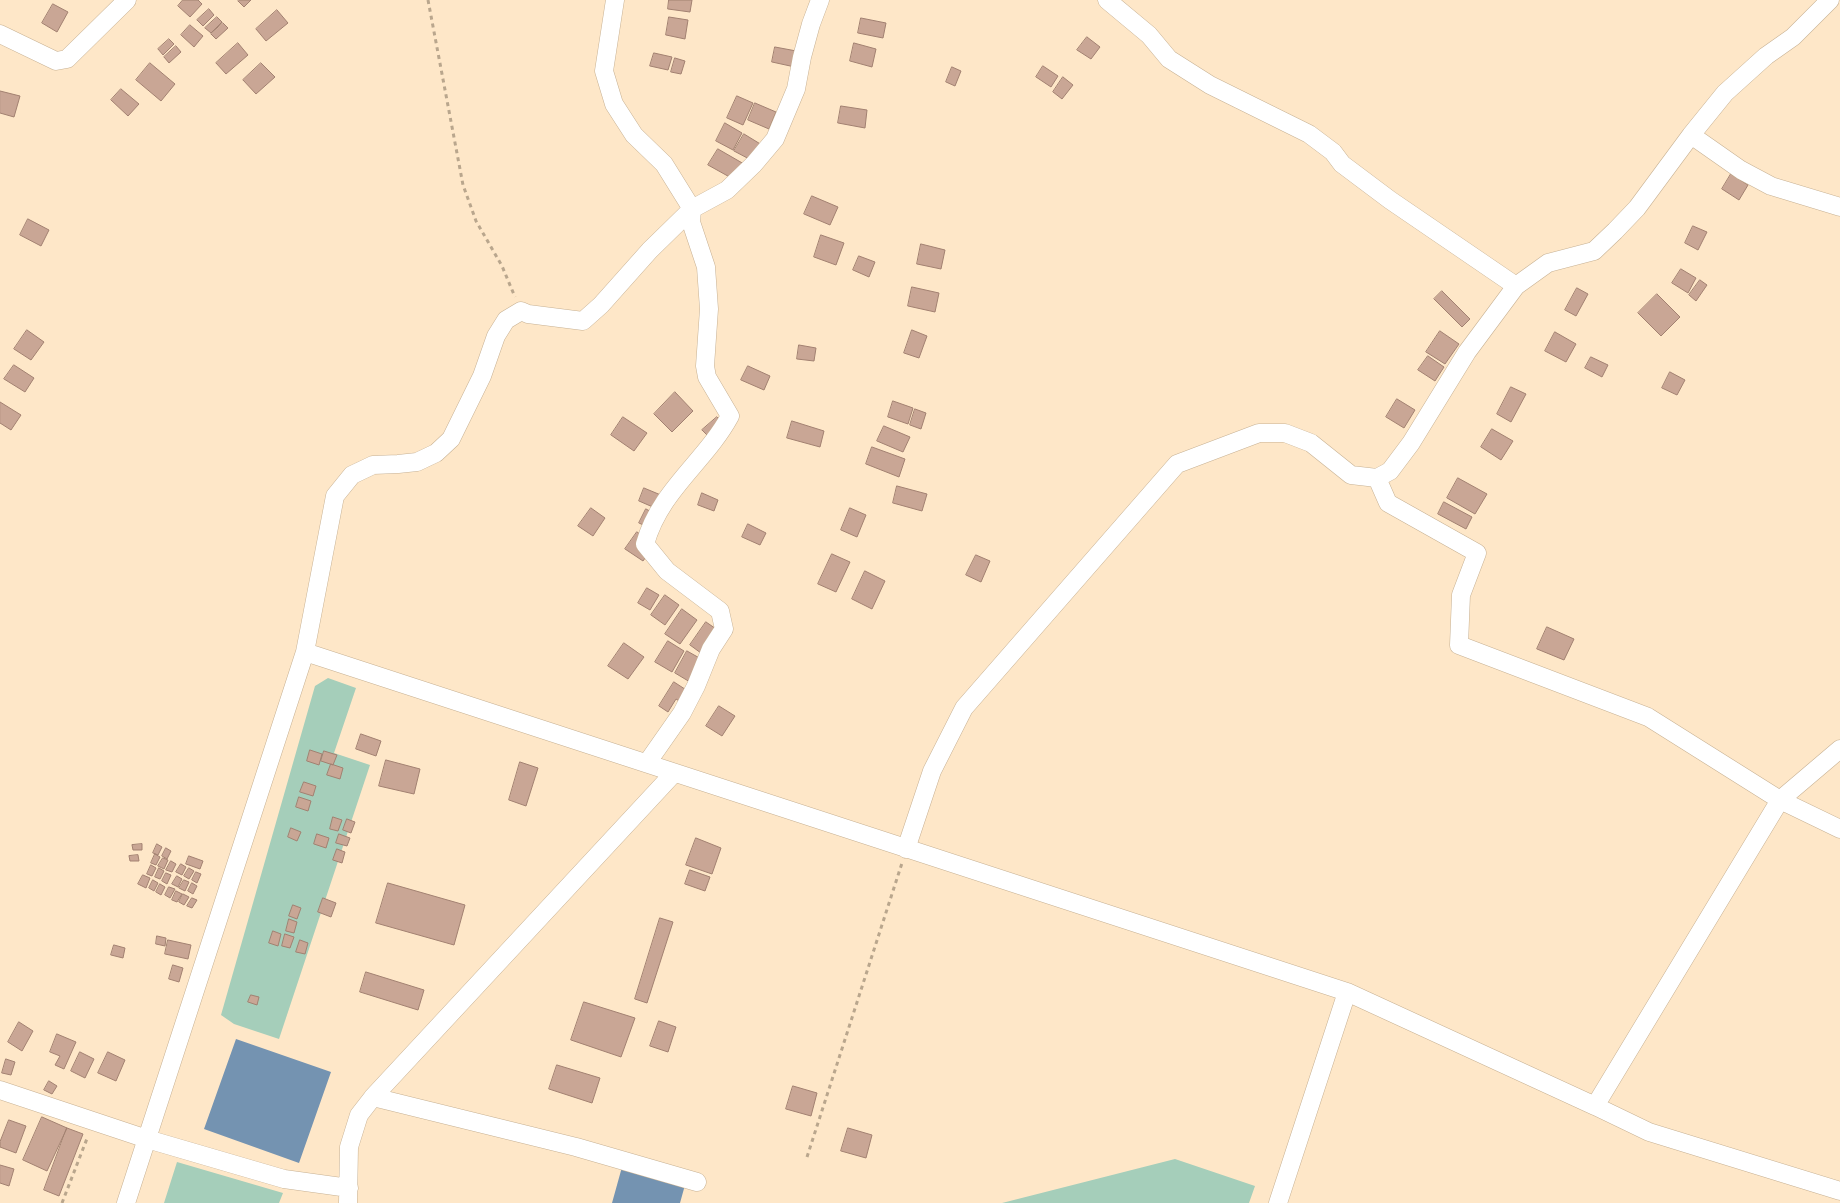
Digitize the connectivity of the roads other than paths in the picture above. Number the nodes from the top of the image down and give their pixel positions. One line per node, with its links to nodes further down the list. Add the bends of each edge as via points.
1 (127, 0): 6 (street, via 67,60 56,61)
2 (615, 0): 9 (street, via 604,70 614,104 634,135 664,164)
3 (820, 0): 9 (street, via 802,56 796,89 775,139 727,190)
4 (1107, 0): 10 (street, via 1149,35 1169,59 1210,85 1309,134 1333,152 1342,164 1397,205)
5 (1830, 0): 7 (street, via 1793,37 1725,93)
6 (0, 34)
7 (1691, 135): 8 (street, via 1741,170 1771,186); 10 (street, via 1637,208 1594,251 1548,263)
8 (1840, 206)
9 (692, 209): 12 (street, via 650,250 602,306 583,321 521,311 506,320 451,439 436,453 416,462 373,465 352,475 335,496); 14 (street, via 691,222 706,267 709,309 707,377 730,416 723,429 667,496 645,544 666,571 720,611 724,629 711,649 682,713)
10 (1516, 286): 11 (street, via 1467,352 1411,443 1390,471)
11 (1377, 478): 16 (street, via 1388,502 1477,553 1460,595 1459,645 1648,718); 18 (street, via 1351,475 1311,444 1285,433 1259,433 1177,464 964,708 932,771)
12 (305, 652): 14 (street); 23 (street)
13 (1840, 749): 16 (street)
14 (647, 763): 15 (street)
15 (674, 773): 18 (street); 21 (street)
16 (1780, 800): 17 (street); 22 (street)
17 (1840, 829)
18 (906, 848): 19 (street)
19 (1347, 992): 22 (street); 28 (street)
20 (0, 1090): 23 (street)
21 (373, 1097): 24 (street, via 576,1146); 26 (street, via 359,1115 349,1147)
22 (1595, 1106): 25 (street, via 1648,1132)
23 (147, 1140): 26 (street); 27 (street)
24 (697, 1182)
25 (1840, 1191)
26 (348, 1195)
27 (126, 1203)
28 (1278, 1203)

